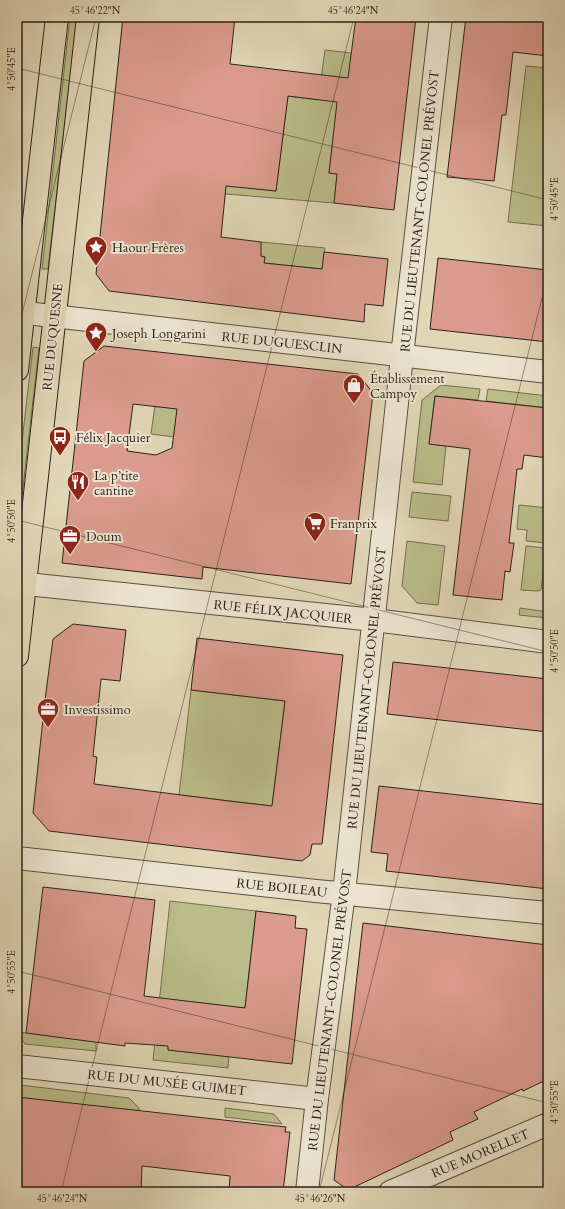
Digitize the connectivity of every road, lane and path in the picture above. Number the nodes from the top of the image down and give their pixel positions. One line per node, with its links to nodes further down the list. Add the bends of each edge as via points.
1 (57, 17): 4 (main road)
2 (88, 17): 5 (main road, RUE DUQUESNE)
3 (441, 17): 6 (street, RUE DU LIEUTENANT-COLONEL PRÉVOST)
4 (20, 312): 5 (street, RUE DUGUESCLIN); 7 (main road)
5 (54, 316): 6 (street, RUE DUGUESCLIN); 9 (main road, RUE DUQUESNE)
6 (403, 356): 8 (street, RUE DUGUESCLIN); 10 (street, RUE DU LIEUTENANT-COLONEL PRÉVOST)
7 (17, 370)
8 (548, 372)
9 (21, 583): 10 (street, RUE FÉLIX JACQUIER); 12 (main road, RUE DUQUESNE)
10 (374, 620): 11 (street, RUE FÉLIX JACQUIER); 14 (street, RUE DU LIEUTENANT-COLONEL PRÉVOST)
11 (548, 642)
12 (17, 656)
13 (17, 858): 14 (street, RUE BOILEAU)
14 (344, 893): 15 (street, RUE BOILEAU); 17 (street, RUE DU LIEUTENANT-COLONEL PRÉVOST)
15 (548, 913)
16 (17, 1066): 17 (street, RUE DU MUSÉE GUIMET)
17 (317, 1099): 19 (street, RUE DU LIEUTENANT-COLONEL PRÉVOST)
18 (548, 1124): 20 (street, RUE MORELLET)
19 (307, 1192)
20 (390, 1192)

